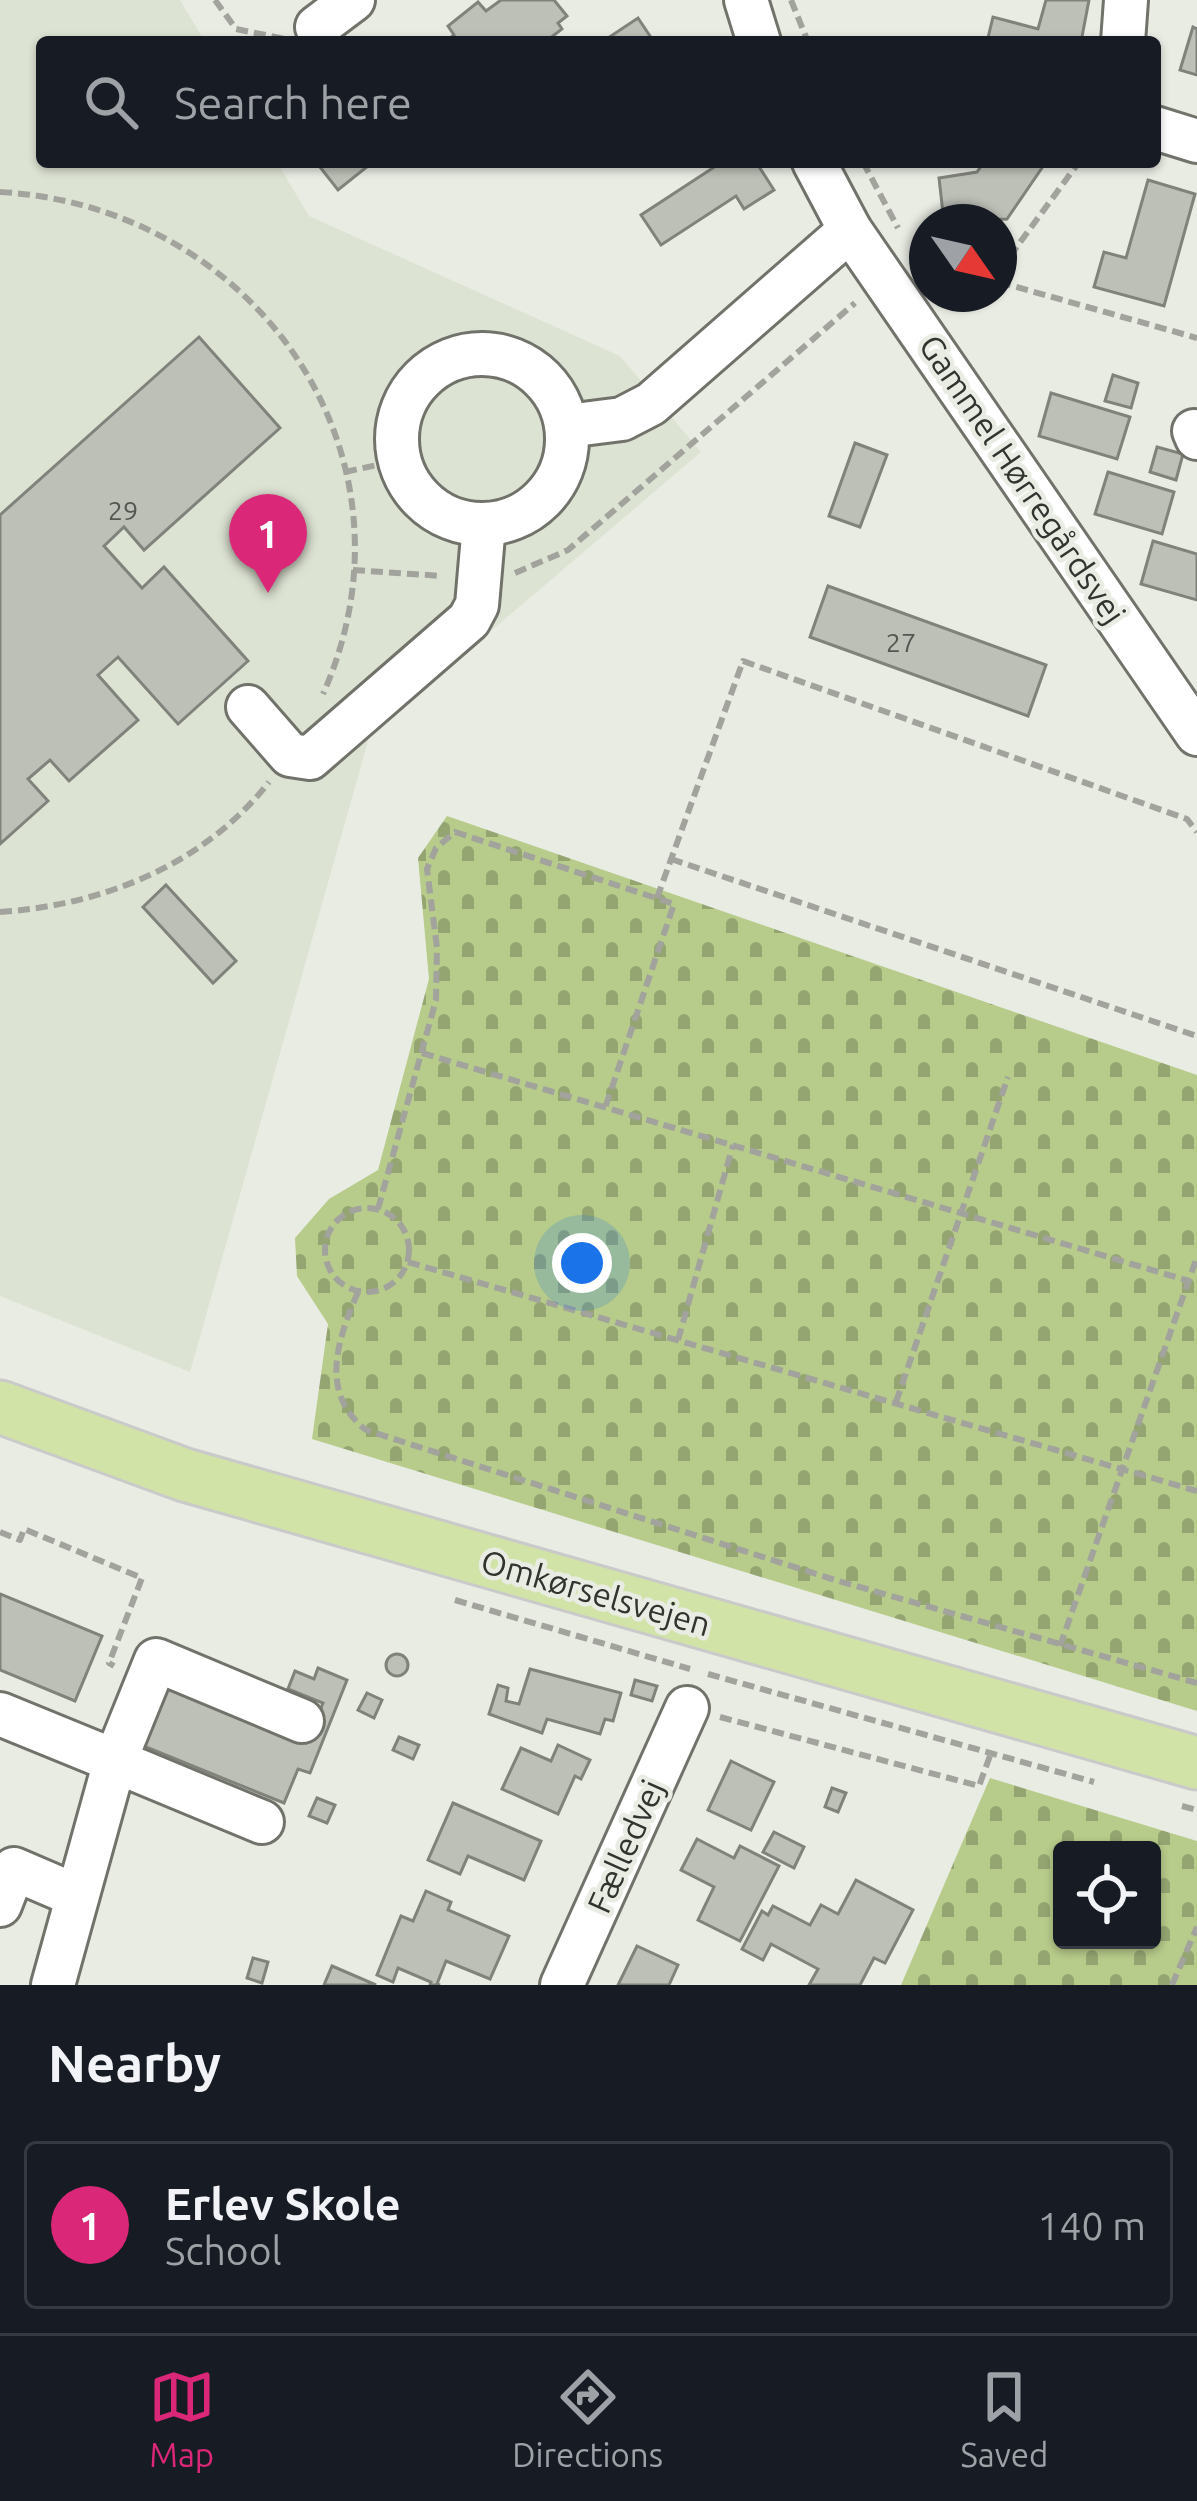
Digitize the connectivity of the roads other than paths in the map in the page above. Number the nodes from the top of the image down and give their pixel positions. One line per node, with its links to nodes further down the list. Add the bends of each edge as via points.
1 (353, 0): 4 (street)
2 (746, 0): 5 (street)
3 (1126, 0): 6 (street)
4 (316, 27)
5 (757, 36)
6 (1123, 36)
7 (1161, 130): 8 (street)
8 (1197, 141)
9 (817, 168): 10 (street, Gammel Hørregårdsvej)
10 (850, 230): 11 (street, via 651,404 622,418); 14 (street, Gammel Hørregårdsvej)
11 (567, 426): 12 (street, via 562,467 540,502); 12 (street, via 551,389 500,356 441,364 411,392 398,431 413,489 463,522)
12 (484, 524): 13 (street, via 469,620 310,758 290,755)
13 (248, 707)
14 (1197, 734)
15 (0, 1407): 20 (main road, Omkørselsvejen, via 185,1475)
16 (688, 1708): 25 (street, Fælledvej)
17 (0, 1714): 19 (street)
18 (302, 1721): 19 (street, via 156,1660)
19 (115, 1761): 21 (street); 22 (street)
20 (1197, 1763)
21 (262, 1822)
22 (77, 1896): 23 (street, via 14,1870); 24 (street)
23 (0, 1905)
24 (53, 1985)
25 (562, 1985)

